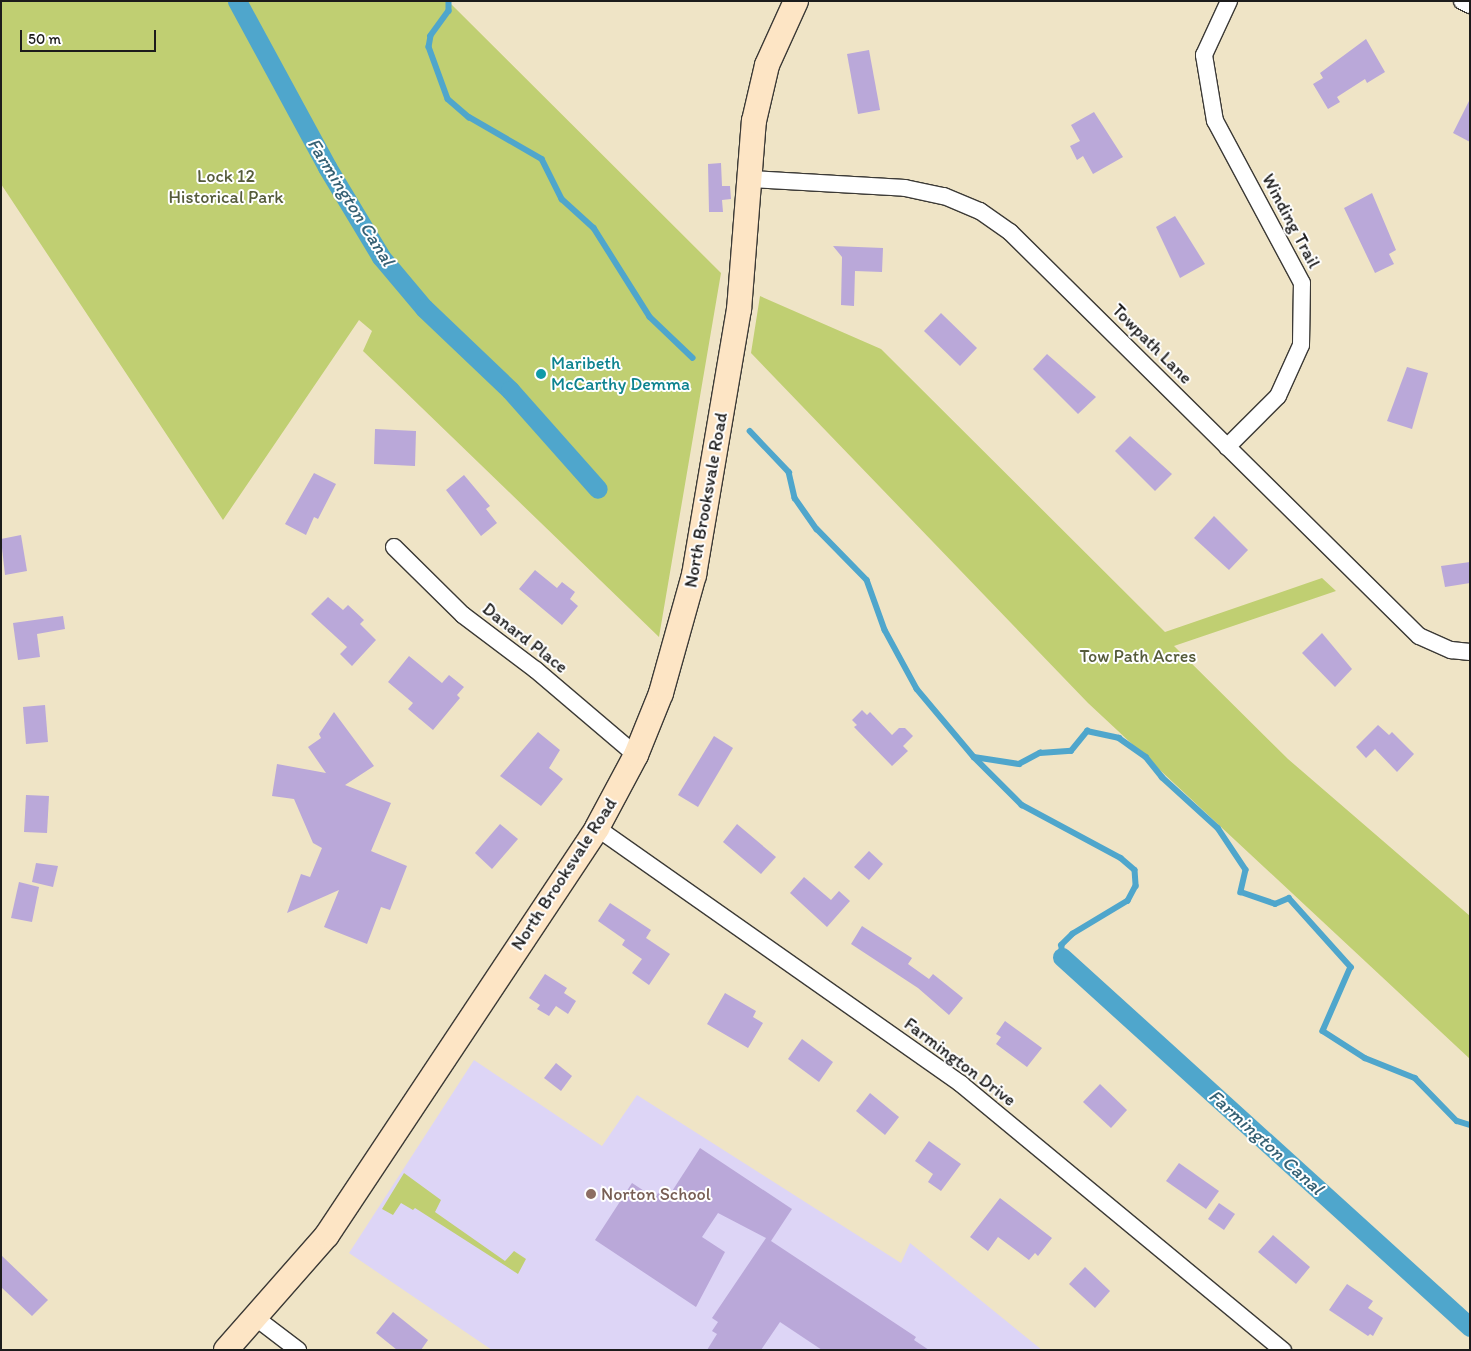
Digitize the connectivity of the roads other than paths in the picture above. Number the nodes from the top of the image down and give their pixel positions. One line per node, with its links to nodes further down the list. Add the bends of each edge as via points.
1 (796, 1): 5 (main road, North Brooksvale Road, via 767,65 754,122)
2 (1229, 1): 6 (street, Winding Trail, via 1204,55 1215,122 1302,284 1302,345 1278,396)
3 (1462, 1): 4 (street)
4 (1470, 5)
5 (751, 179): 6 (street, Towpath Lane, via 905,188 944,196 980,211 1010,232); 9 (main road, North Brooksvale Road, via 739,310 694,575 660,693)
6 (1228, 447): 8 (street, Towpath Lane, via 1419,636 1451,650)
7 (394, 547): 9 (street, Danard Place, via 463,615 536,670)
8 (1470, 652)
9 (636, 756): 10 (main road, North Brooksvale Road)
10 (597, 828): 11 (main road, North Brooksvale Road, via 327,1235); 14 (street, Farmington Drive, via 961,1084)
11 (256, 1318): 12 (main road, North Brooksvale Road); 13 (street)
12 (226, 1350)
13 (298, 1350)
14 (1283, 1350)

